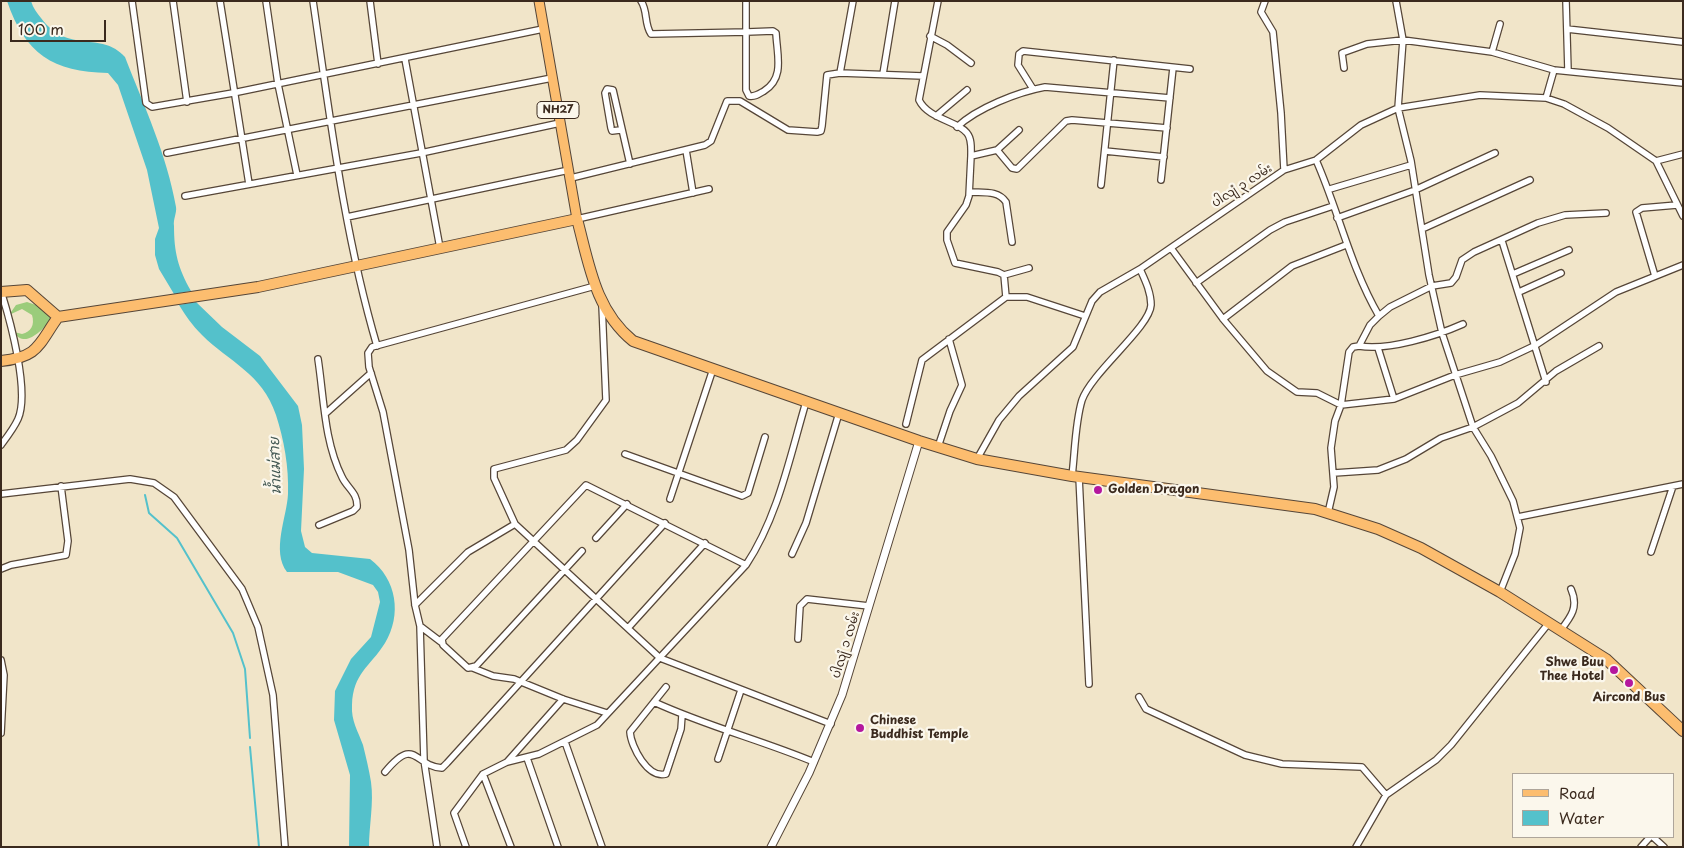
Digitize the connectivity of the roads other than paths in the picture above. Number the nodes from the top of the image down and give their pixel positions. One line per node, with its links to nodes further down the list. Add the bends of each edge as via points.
1 (132, 1): 48 (street, via 146,103 152,107)
2 (173, 1): 48 (street)
3 (220, 1): 43 (street)
4 (266, 1): 39 (street)
5 (313, 1): 35 (street)
6 (370, 1): 27 (street)
7 (538, 1): 18 (main road, NH27)
8 (641, 1): 19 (street, via 651,34)
9 (746, 1): 19 (street)
10 (854, 1): 33 (street)
11 (895, 1): 34 (street)
12 (938, 1): 20 (street)
13 (1265, 1): 75 (street, via 1261,12 1272,32)
14 (1396, 1): 21 (street)
15 (1566, 1): 17 (street)
16 (1500, 24): 23 (street)
17 (1567, 29): 22 (street); 32 (street)
18 (543, 30): 24 (street); 37 (main road, NH27)
19 (747, 32): 44 (street, via 746,90); 44 (street, via 773,31 778,53 774,84)
20 (930, 36): 26 (street); 36 (street)
21 (1403, 40): 23 (street); 29 (street, via 1367,44 1342,54); 50 (street)
22 (1683, 42)
23 (1492, 52): 31 (street)
24 (405, 59): 27 (street); 49 (street)
25 (1114, 60): 28 (street); 41 (street, via 1023,51 1019,54 1018,65); 42 (street)
26 (971, 63)
27 (378, 64): 35 (street)
28 (1173, 68): 30 (street); 45 (street)
29 (1344, 68)
30 (1190, 70)
31 (1554, 70): 32 (street); 46 (street)
32 (1568, 71): 38 (street)
33 (840, 73): 34 (street); 47 (street, via 827,75 822,126 817,132 788,130 740,101)
34 (883, 74): 36 (street)
35 (324, 76): 39 (street); 52 (street)
36 (923, 76): 51 (street, via 919,100)
37 (552, 78): 49 (street); 53 (main road, NH27)
38 (1683, 83)
39 (278, 84): 43 (street); 59 (street)
40 (966, 90): 51 (street)
41 (1033, 90): 42 (street, via 1053,88); 55 (street, via 969,116)
42 (1111, 92): 45 (street); 54 (street)
43 (233, 93): 48 (street); 60 (street)
44 (749, 96): 47 (street)
45 (1170, 98): 56 (street)
46 (1546, 98): 50 (street, ပါလျံ ၃ လမ်း, via 1480,95); 71 (street, ပါလျံ ၃ လမ်း, via 1608,128)
47 (731, 100): 61 (street, via 727,101 711,141)
48 (187, 102)
49 (413, 106): 52 (street); 65 (street)
50 (1398, 108): 70 (street, ပါလျံ ၃ လမ်း, via 1361,125); 73 (street)
51 (936, 116): 55 (street)
52 (331, 123): 59 (street); 74 (street)
53 (560, 123): 65 (street); 76 (main road, NH27)
54 (1107, 123): 56 (street); 62 (street, via 1066,121 1017,169 1012,168); 63 (street)
55 (957, 127): 68 (street, via 968,135)
56 (1166, 128): 69 (street)
57 (620, 130): 57 (street, via 613,90 607,89 612,131); 72 (street)
58 (1019, 130): 62 (street)
59 (287, 131): 60 (street); 77 (street)
60 (241, 139): 64 (street); 80 (street)
61 (686, 150): 72 (street); 86 (street)
62 (997, 150): 68 (street)
63 (1105, 151): 69 (street); 81 (street)
64 (167, 153)
65 (422, 153): 74 (street); 88 (street)
66 (1495, 153): 84 (street)
67 (1683, 154): 71 (street)
68 (971, 156): 85 (street)
69 (1164, 157): 78 (street)
70 (1316, 160): 75 (street, ပါလျံ ၃ လမ်း); 83 (street)
71 (1656, 161): 89 (street)
72 (630, 164): 76 (street)
73 (1411, 165): 83 (street); 84 (street)
74 (338, 168): 77 (street); 93 (street)
75 (1284, 170): 101 (street, ပါလျံ ၃ လမ်း)
76 (570, 174): 88 (street); 95 (main road, NH27)
77 (297, 175): 80 (street)
78 (1161, 180)
79 (1530, 180): 96 (street)
80 (249, 184): 87 (street)
81 (1101, 185)
82 (709, 189): 86 (street)
83 (1330, 189): 90 (street)
84 (1415, 190): 94 (street); 96 (street)
85 (970, 192): 98 (street, via 996,193 1003,197); 109 (street, via 966,205 947,232 955,263)
86 (693, 193): 95 (street)
87 (184, 196)
88 (430, 199): 93 (street); 100 (street)
89 (1677, 205): 92 (street); 110 (street, via 1642,208 1636,212)
90 (1333, 206): 94 (street); 111 (street, via 1285,222)
91 (1606, 213): 97 (street, via 1565,215 1538,223)
92 (1683, 216)
93 (347, 217): 104 (street)
94 (1337, 218): 99 (street)
95 (577, 219): 100 (highway); 112 (highway, NH27)
96 (1422, 229): 113 (street)
97 (1502, 241): 108 (street); 113 (street, via 1462,260 1451,283)
98 (1012, 242)
99 (1346, 245): 119 (street, via 1362,287); 121 (street, via 1292,266)
100 (440, 248): 104 (highway)
101 (1171, 248): 106 (street, ပါလျံ ၃ လမ်း); 111 (street)
102 (1569, 250): 108 (street)
103 (1683, 265): 110 (street)
104 (357, 266): 120 (highway, via 218,293); 126 (street)
105 (1029, 268): 109 (street)
106 (1140, 268): 118 (street, ပါလျံ ၃ လမ်း, via 1100,292); 152 (street, via 1150,293 1148,318 1134,331 1082,400)
107 (1561, 273): 115 (street)
108 (1513, 274): 115 (street)
109 (1004, 275): 116 (street)
110 (1655, 276): 125 (street, via 1616,292)
111 (1196, 283): 121 (street)
112 (595, 286): 117 (highway, NH27); 126 (street)
113 (1432, 286): 119 (street); 123 (street)
114 (1, 292): 120 (highway, via 27,290); 130 (street, via 12,325)
115 (1519, 292): 125 (street)
116 (1006, 297): 118 (street, via 1027,297); 124 (street)
117 (602, 305): 133 (highway, NH27, via 611,320 633,341); 162 (street, via 606,400 566,450 494,469)
118 (1085, 316): 149 (street, ပါလျံ ၃ လမ်း, via 1074,347 1019,396 999,420)
119 (1379, 316): 127 (street)
120 (58, 317): 130 (highway, via 33,353)
121 (1223, 319): 139 (street, via 1280,382 1297,392 1317,394)
122 (1463, 324): 123 (street)
123 (1442, 333): 129 (street); 135 (street)
124 (949, 339): 142 (street, via 922,360); 147 (street, via 962,385)
125 (1536, 345): 135 (street, via 1500,362); 136 (street)
126 (377, 346): 134 (street, via 368,353)
127 (1359, 346): 129 (street); 139 (street, via 1349,352)
128 (1599, 346): 136 (street, via 1556,371)
129 (1378, 348): 137 (street)
130 (16, 359): 132 (highway); 146 (street, via 21,408 18,420)
131 (318, 360): 141 (street)
132 (1, 361)
133 (713, 369): 138 (highway, NH27); 150 (street)
134 (371, 373): 141 (street); 176 (street, via 383,412 407,541)
135 (1455, 375): 137 (street); 143 (street)
136 (1546, 382): 143 (street)
137 (1394, 399): 139 (street)
138 (806, 402): 140 (highway, NH27); 170 (street, via 779,494)
139 (1341, 405): 151 (street, via 1331,448)
140 (839, 413): 145 (highway, NH27); 169 (street, via 806,523)
141 (325, 414): 163 (street, via 332,452 342,478 356,495 358,507)
142 (906, 424)
143 (1473, 427): 151 (street, via 1441,438 1406,459 1378,470); 160 (street, via 1491,456)
144 (765, 437): 150 (street, via 748,493 742,496)
145 (919, 441): 147 (highway, NH27); 177 (street, ပါလျံ ၁ လမ်း)
146 (1, 445)
147 (938, 447): 149 (highway, NH27)
148 (625, 454): 150 (street)
149 (977, 459): 152 (highway, NH27)
150 (679, 473): 157 (street)
151 (1334, 473): 159 (street)
152 (1075, 477): 159 (highway, NH27); 188 (street)
153 (1683, 484): 155 (street)
154 (61, 486): 156 (street); 171 (street, via 68,541 66,555); 211 (street, via 130,479 154,483 174,497 242,589 258,627 273,695)
155 (1672, 486): 160 (street); 168 (street)
156 (1, 494)
157 (670, 499)
158 (627, 504): 161 (street); 164 (street); 165 (street, via 586,485)
159 (1328, 513): 174 (highway, NH27, via 1378,529 1421,548)
160 (1518, 517): 174 (street, via 1520,528 1515,554)
161 (664, 523): 166 (street); 175 (street)
162 (515, 524): 165 (street); 176 (street, via 468,552)
163 (319, 525)
164 (596, 538)
165 (533, 542): 172 (street); 183 (street)
166 (705, 543): 170 (street); 180 (street)
167 (582, 551): 172 (street)
168 (1651, 552)
169 (792, 554)
170 (746, 565): 184 (street)
171 (1, 569)
172 (565, 569): 175 (street); 186 (street)
173 (1571, 589): 181 (street, via 1575,605)
174 (1500, 592): 178 (highway, NH27)
175 (596, 598): 180 (street); 187 (street)
176 (415, 605): 179 (street)
177 (869, 606): 182 (street, via 807,599 800,606); 196 (street, ပါလျံ ၁ လမ်း)
178 (1548, 624): 181 (highway, NH27); 208 (street, via 1451,745 1436,760)
179 (420, 626): 183 (street); 203 (street)
180 (628, 628): 184 (street)
181 (1560, 631): 198 (highway, NH27, via 1606,659)
182 (798, 640)
183 (441, 642): 186 (street, via 468,668)
184 (660, 658): 190 (street); 194 (street)
185 (1, 660): 199 (street, via 4,676)
186 (474, 668): 187 (street)
187 (519, 681): 192 (street); 203 (street, via 442,768)
188 (1089, 684)
189 (666, 688): 193 (street)
190 (741, 690): 196 (street); 197 (street)
191 (1139, 697): 208 (street, via 1146,709 1245,755 1282,764 1362,767)
192 (563, 699): 194 (street); 204 (street)
193 (654, 702): 195 (street); 195 (street, via 630,732 650,771 666,774 681,729)
194 (607, 713): 200 (street, via 597,725)
195 (682, 715): 197 (street)
196 (831, 724): 205 (street, ပါလျံ ၁ လမ်း)
197 (727, 730): 202 (street); 205 (street)
198 (1683, 731)
199 (1, 733)
200 (565, 742): 201 (street); 216 (street)
201 (527, 758): 204 (street); 215 (street)
202 (718, 759)
203 (424, 760): 206 (street, via 418,756 403,755); 212 (street)
204 (507, 762): 207 (street)
205 (814, 762): 217 (street, ပါလျံ ၁ လမ်း)
206 (385, 772)
207 (483, 774): 213 (street, via 454,813); 214 (street)
208 (1386, 794): 218 (street)
209 (1651, 838): 219 (street)
210 (1653, 838): 220 (street)
211 (285, 847)
212 (437, 847)
213 (466, 847)
214 (512, 847)
215 (558, 847)
216 (602, 847)
217 (771, 847)
218 (1356, 847)
219 (1641, 847)
220 (1664, 847)

